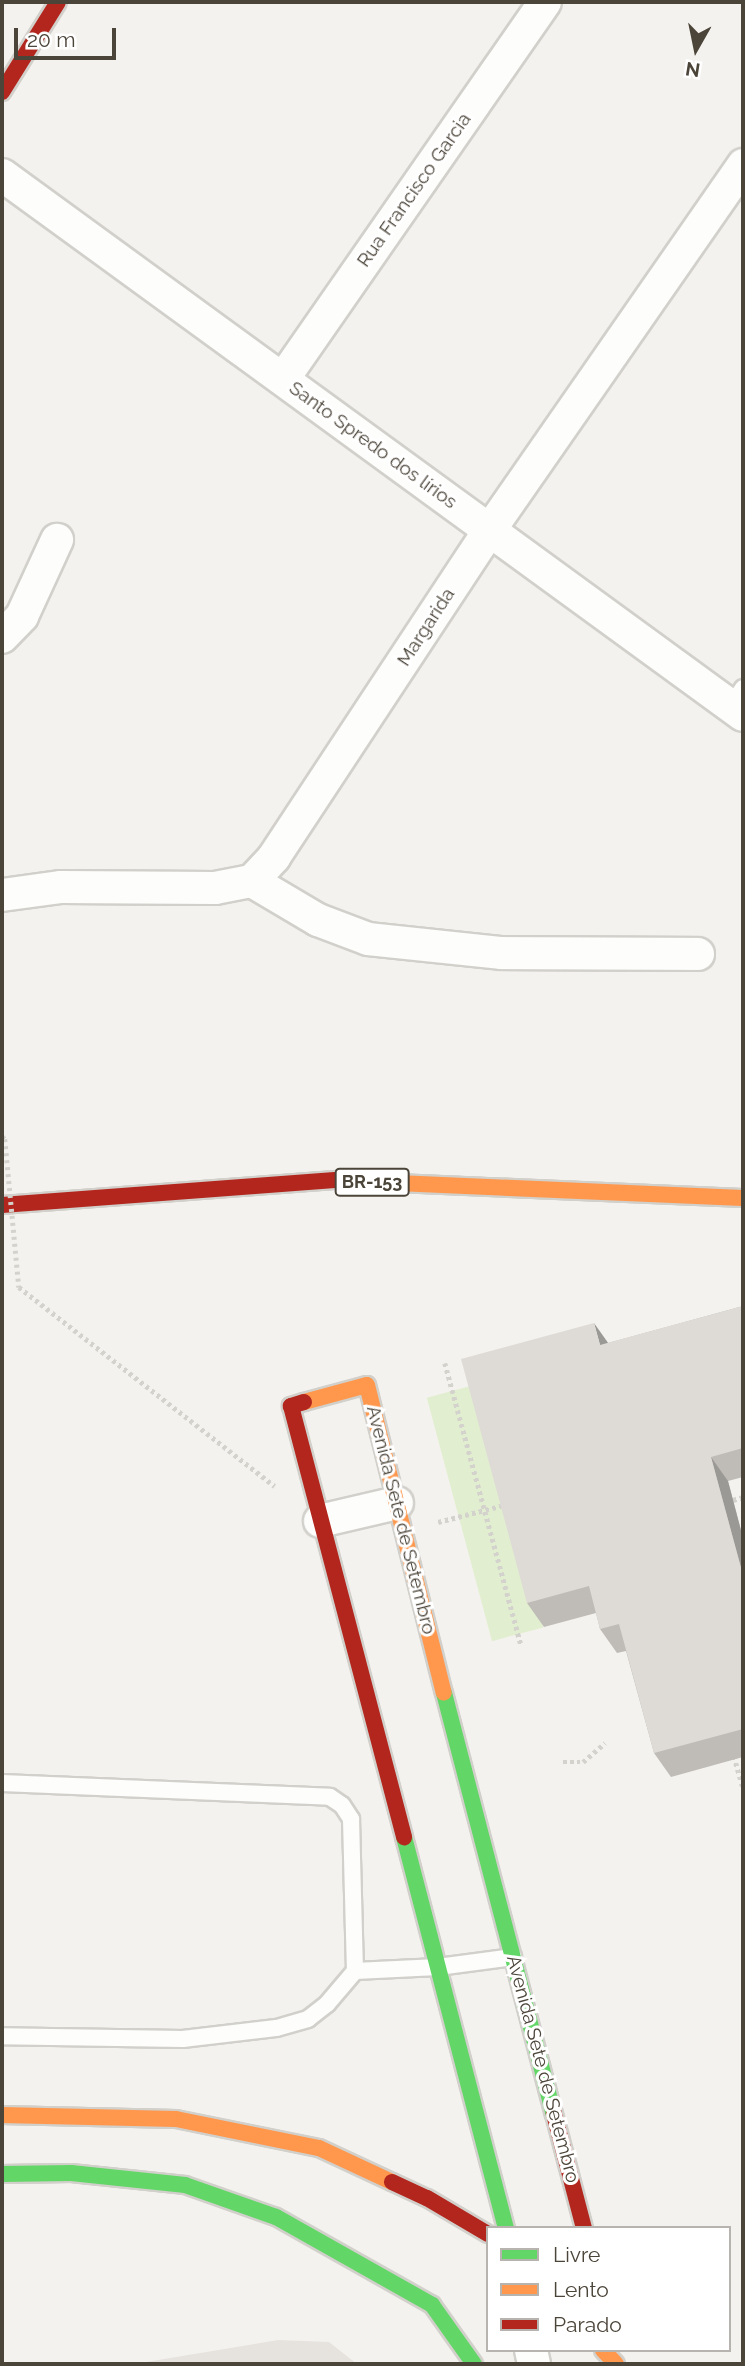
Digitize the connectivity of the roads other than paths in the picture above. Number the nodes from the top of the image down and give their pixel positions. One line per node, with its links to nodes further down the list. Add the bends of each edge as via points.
1 (58, 2): 3 (main road)
2 (545, 2): 6 (street, Rua Francisco Garcia)
3 (2, 92)
4 (743, 165): 7 (street, Margarida)
5 (2, 176): 6 (street, Santo Spredo dos lírios)
6 (283, 379): 7 (street, Santo Spredo dos lírios)
7 (489, 531): 10 (street, Santo Spredo dos lírios); 11 (street, Margarida, via 274,857)
8 (57, 540): 9 (street, via 22,616)
9 (2, 636)
10 (739, 703)
11 (252, 881): 12 (street, via 215,888 61,887); 13 (street, via 318,920 368,939 502,953)
12 (2, 895)
13 (698, 954)
14 (743, 1198): 15 (main road, BR-153, via 338,1180)
15 (2, 1206)
16 (400, 1517): 17 (street); 17 (main road, Avenida Sete de Setembro, via 368,1385 292,1406); 19 (main road, Avenida Sete de Setembro)
17 (320, 1521): 20 (main road, Avenida Sete de Setembro)
18 (2, 1783): 21 (lane, via 330,1797 351,1819)
19 (513, 1957): 20 (lane); 26 (main road, Avenida Sete de Setembro)
20 (438, 1967): 21 (lane); 25 (main road, Avenida Sete de Setembro)
21 (355, 1971): 22 (lane, via 308,2019 276,2028 183,2039)
22 (2, 2036)
23 (2, 2115): 27 (main road, via 176,2119 319,2148 427,2198)
24 (2, 2174): 29 (main road, via 71,2173 185,2185 276,2217 432,2305)
25 (505, 2226)
26 (583, 2226)
27 (486, 2233)
28 (605, 2352): 30 (main road)
29 (474, 2364)
30 (618, 2364)

